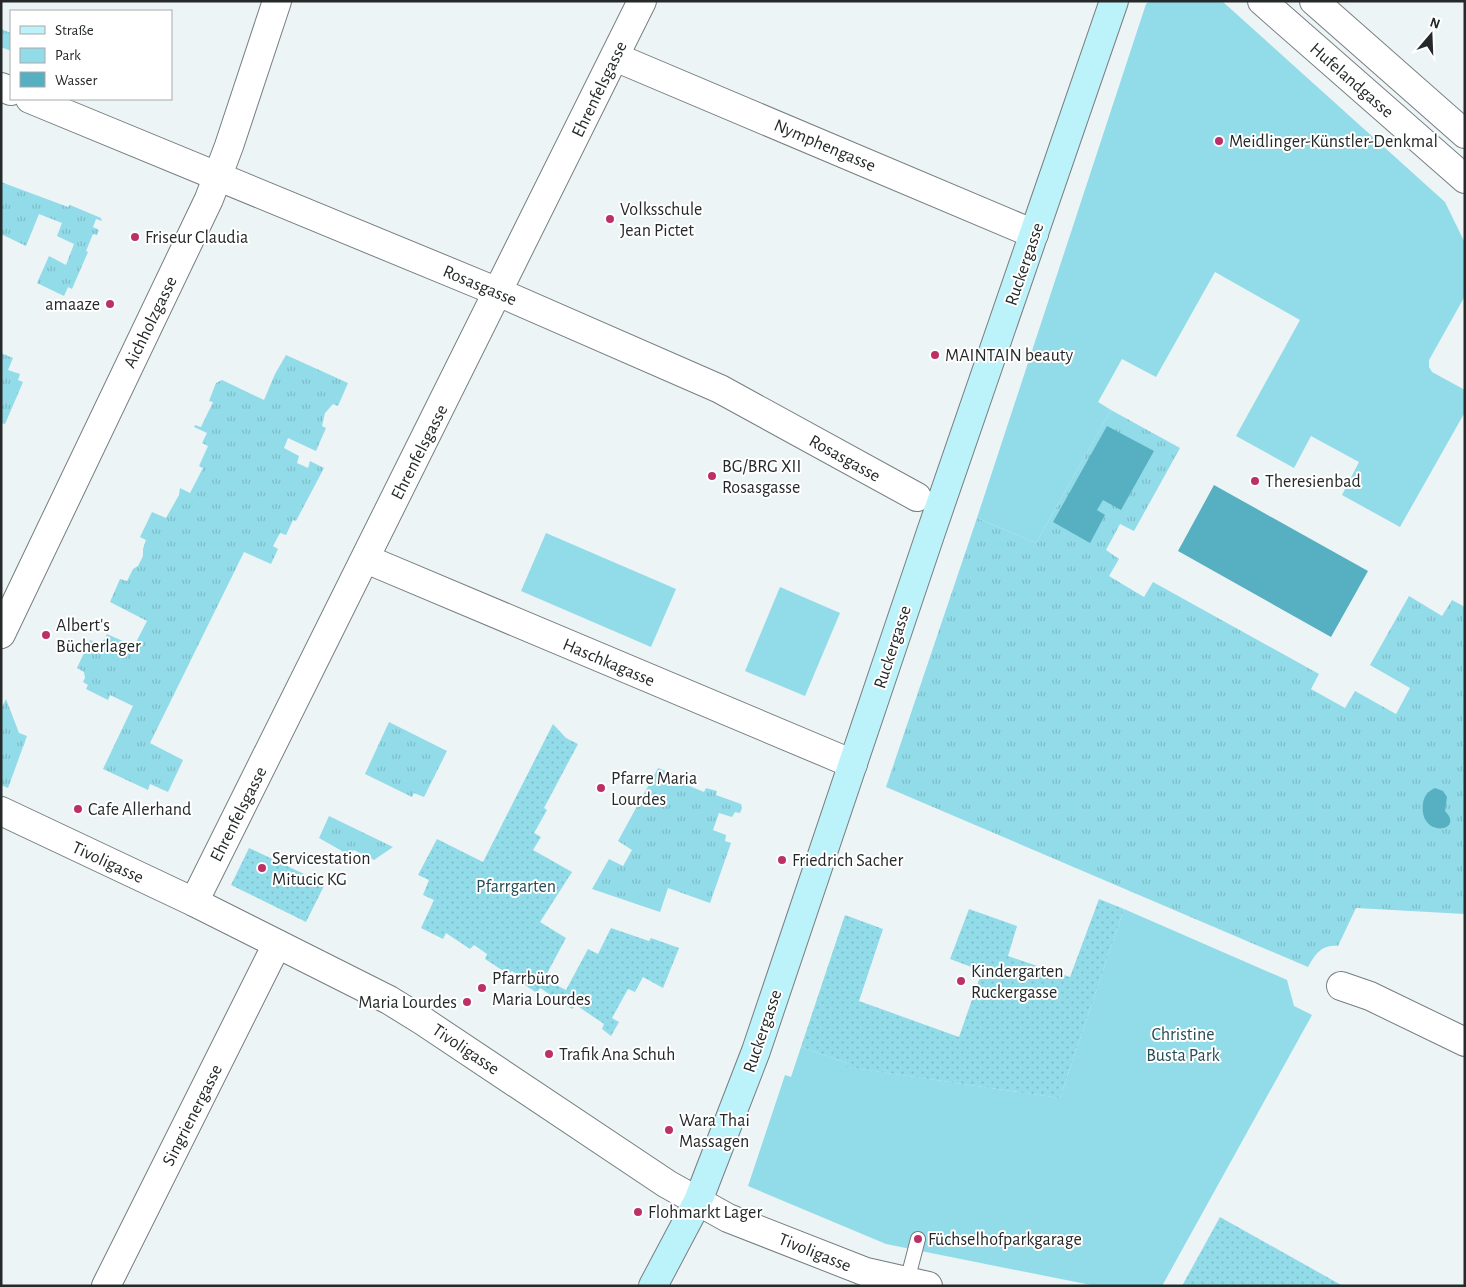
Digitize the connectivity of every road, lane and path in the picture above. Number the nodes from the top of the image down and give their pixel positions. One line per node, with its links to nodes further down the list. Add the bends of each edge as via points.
1 (277, 1): 9 (street, Aichholzgasse)
2 (642, 1): 6 (street, Ehrenfelsgasse)
3 (1114, 1): 11 (main road, Ruckergasse)
4 (1262, 1): 10 (street, Hufelandgasse)
5 (1314, 1): 8 (street, Hufelandgasse)
6 (615, 57): 11 (street, Nymphengasse); 12 (street, Ehrenfelsgasse)
7 (32, 100): 9 (street, Rosasgasse)
8 (1465, 134)
9 (218, 175): 12 (street, Rosasgasse); 15 (street, Aichholzgasse)
10 (1465, 179)
11 (1034, 234): 16 (main road, Ruckergasse)
12 (498, 292): 13 (street, Rosasgasse, via 720,389); 14 (street, Ehrenfelsgasse)
13 (917, 497)
14 (366, 559): 16 (street, Haschkagasse); 18 (street, Ehrenfelsgasse)
15 (1, 634)
16 (853, 764): 22 (main road, Ruckergasse, via 756,1051)
17 (1, 811): 18 (street, Tivoligasse)
18 (194, 902): 19 (street, Tivoligasse)
19 (277, 944): 22 (street, Tivoligasse, via 424,1021 667,1184); 25 (street, Singrienergasse)
20 (1341, 986): 21 (street, via 1370,996)
21 (1465, 1042)
22 (698, 1201): 24 (street, Tivoligasse, via 728,1218 866,1272); 26 (main road, Ruckergasse)
23 (918, 1239): 24 (lane)
24 (914, 1284)
25 (106, 1286)
26 (653, 1286)

